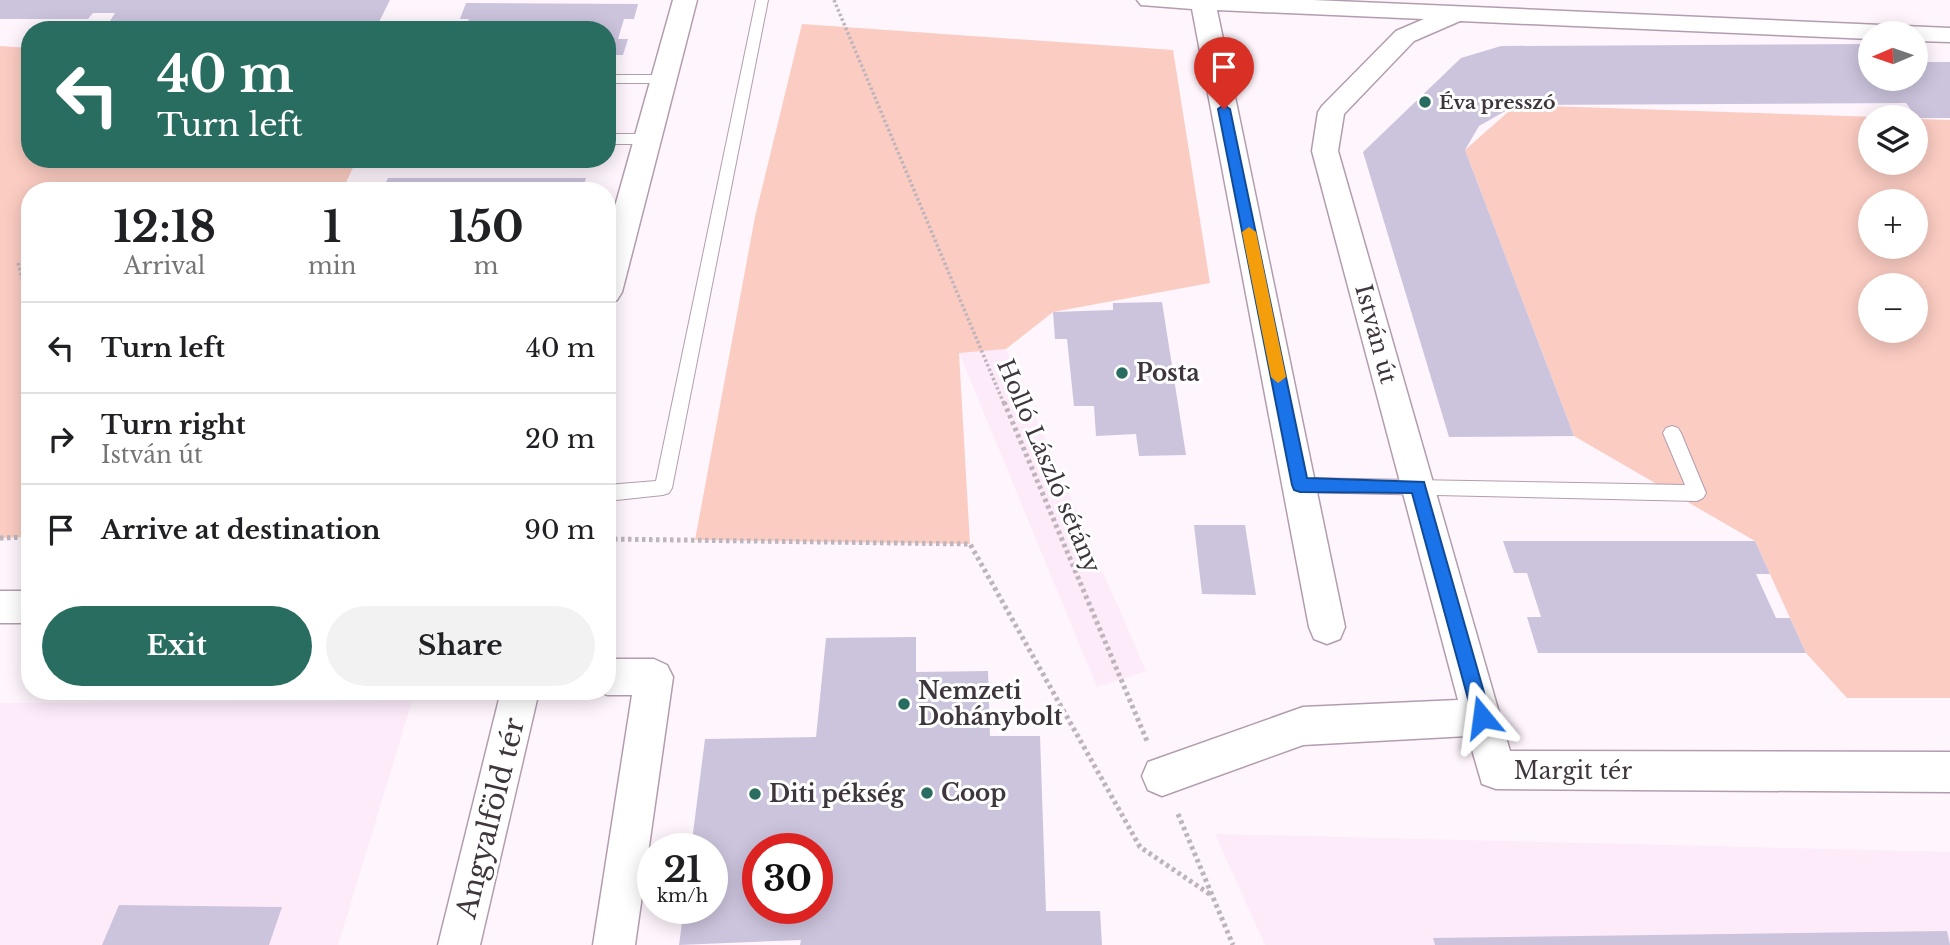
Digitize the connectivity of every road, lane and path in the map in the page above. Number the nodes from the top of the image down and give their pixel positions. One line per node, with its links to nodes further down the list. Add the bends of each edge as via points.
1 (685, 0): 11 (street)
2 (762, 0): 20 (lane, via 663,488)
3 (834, 0): 31 (path, Holló László sétány)
4 (1149, 0): 5 (street, István út)
5 (1203, 2): 6 (street, István út); 18 (street)
6 (1345, 9): 7 (street, István út); 9 (street)
7 (1464, 12): 8 (street, István út); 9 (street, István út)
8 (1950, 35)
9 (1405, 36): 19 (street, István út, via 1331,112 1325,151)
10 (616, 79): 11 (lane)
11 (663, 79): 13 (street)
12 (616, 139): 13 (lane)
13 (646, 139): 14 (street)
14 (616, 253)
15 (18, 263): 16 (path)
16 (21, 274)
17 (1672, 433): 19 (lane, via 1697,493)
18 (1300, 485): 19 (lane); 26 (street)
19 (1418, 486): 29 (street, István út)
20 (616, 492)
21 (21, 537): 22 (path)
22 (0, 538)
23 (616, 538): 32 (path, via 970,544 1140,847)
24 (0, 607): 25 (street)
25 (21, 607)
26 (1327, 627)
27 (616, 677): 34 (street, via 654,677)
28 (518, 700): 33 (street, Angyalföld tér)
29 (1482, 717): 30 (street, Margit tér, via 1496,770); 31 (street, via 1303,726)
30 (1950, 772)
31 (1162, 776): 32 (path, Holló László sétány)
32 (1212, 895): 35 (path, Holló László sétány)
33 (459, 945)
34 (614, 945)
35 (1233, 945)

